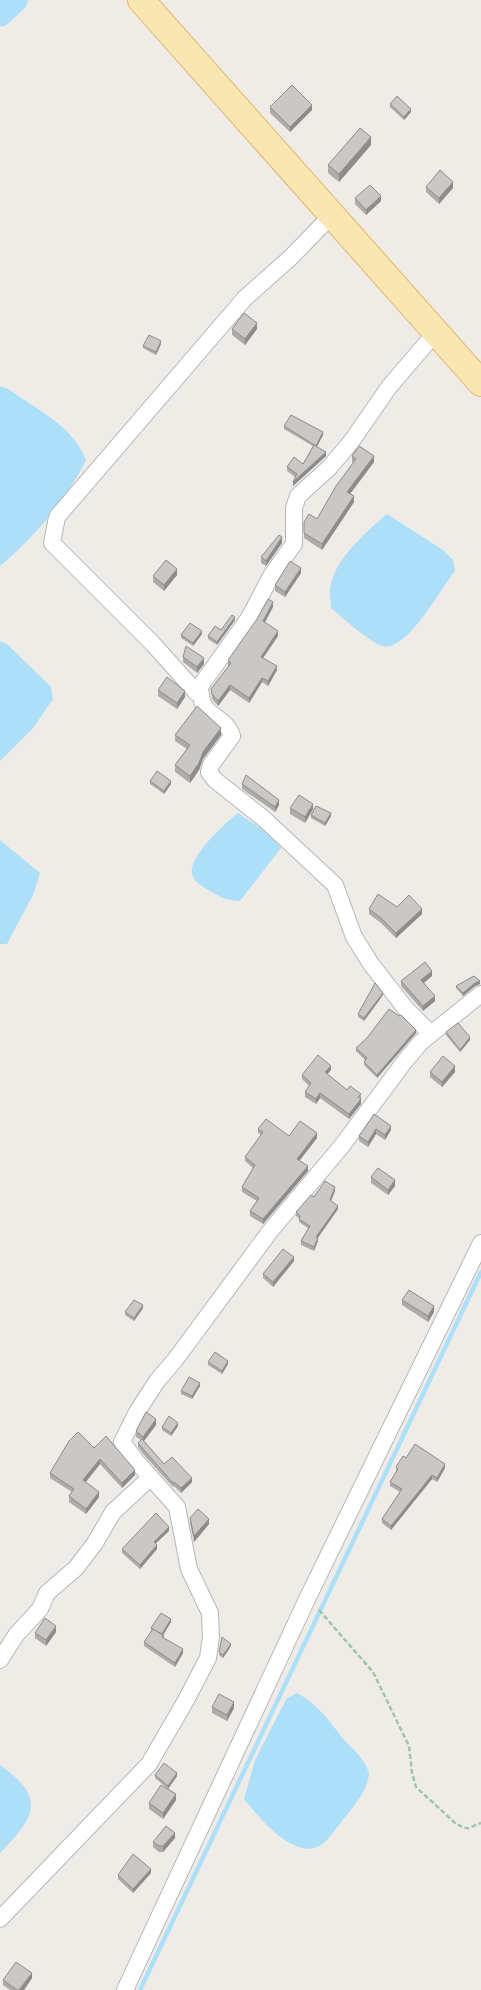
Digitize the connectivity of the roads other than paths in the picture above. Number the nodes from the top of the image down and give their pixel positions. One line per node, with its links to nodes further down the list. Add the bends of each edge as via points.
1 (141, 0): 2 (main road)
2 (332, 215): 3 (main road); 5 (street, via 233,311 57,517 53,530 52,543)
3 (436, 332): 4 (main road); 5 (street, via 389,388 351,442 329,468 298,496 294,508 294,544 271,576 248,618)
4 (481, 383)
5 (196, 692): 7 (street, via 201,694 206,711 224,723 232,736 209,772 336,885 354,937 370,964)
6 (481, 994): 7 (street)
7 (431, 1034): 9 (street, via 410,1055 341,1147 271,1230 136,1412 122,1442)
8 (481, 1243): 12 (street, via 308,1597)
9 (150, 1478): 10 (street, via 113,1512 76,1568 48,1593 40,1609 16,1635); 11 (street, via 176,1507 189,1569 210,1613 212,1637 208,1658 149,1764)
10 (0, 1660)
11 (0, 1919)
12 (125, 1990)

